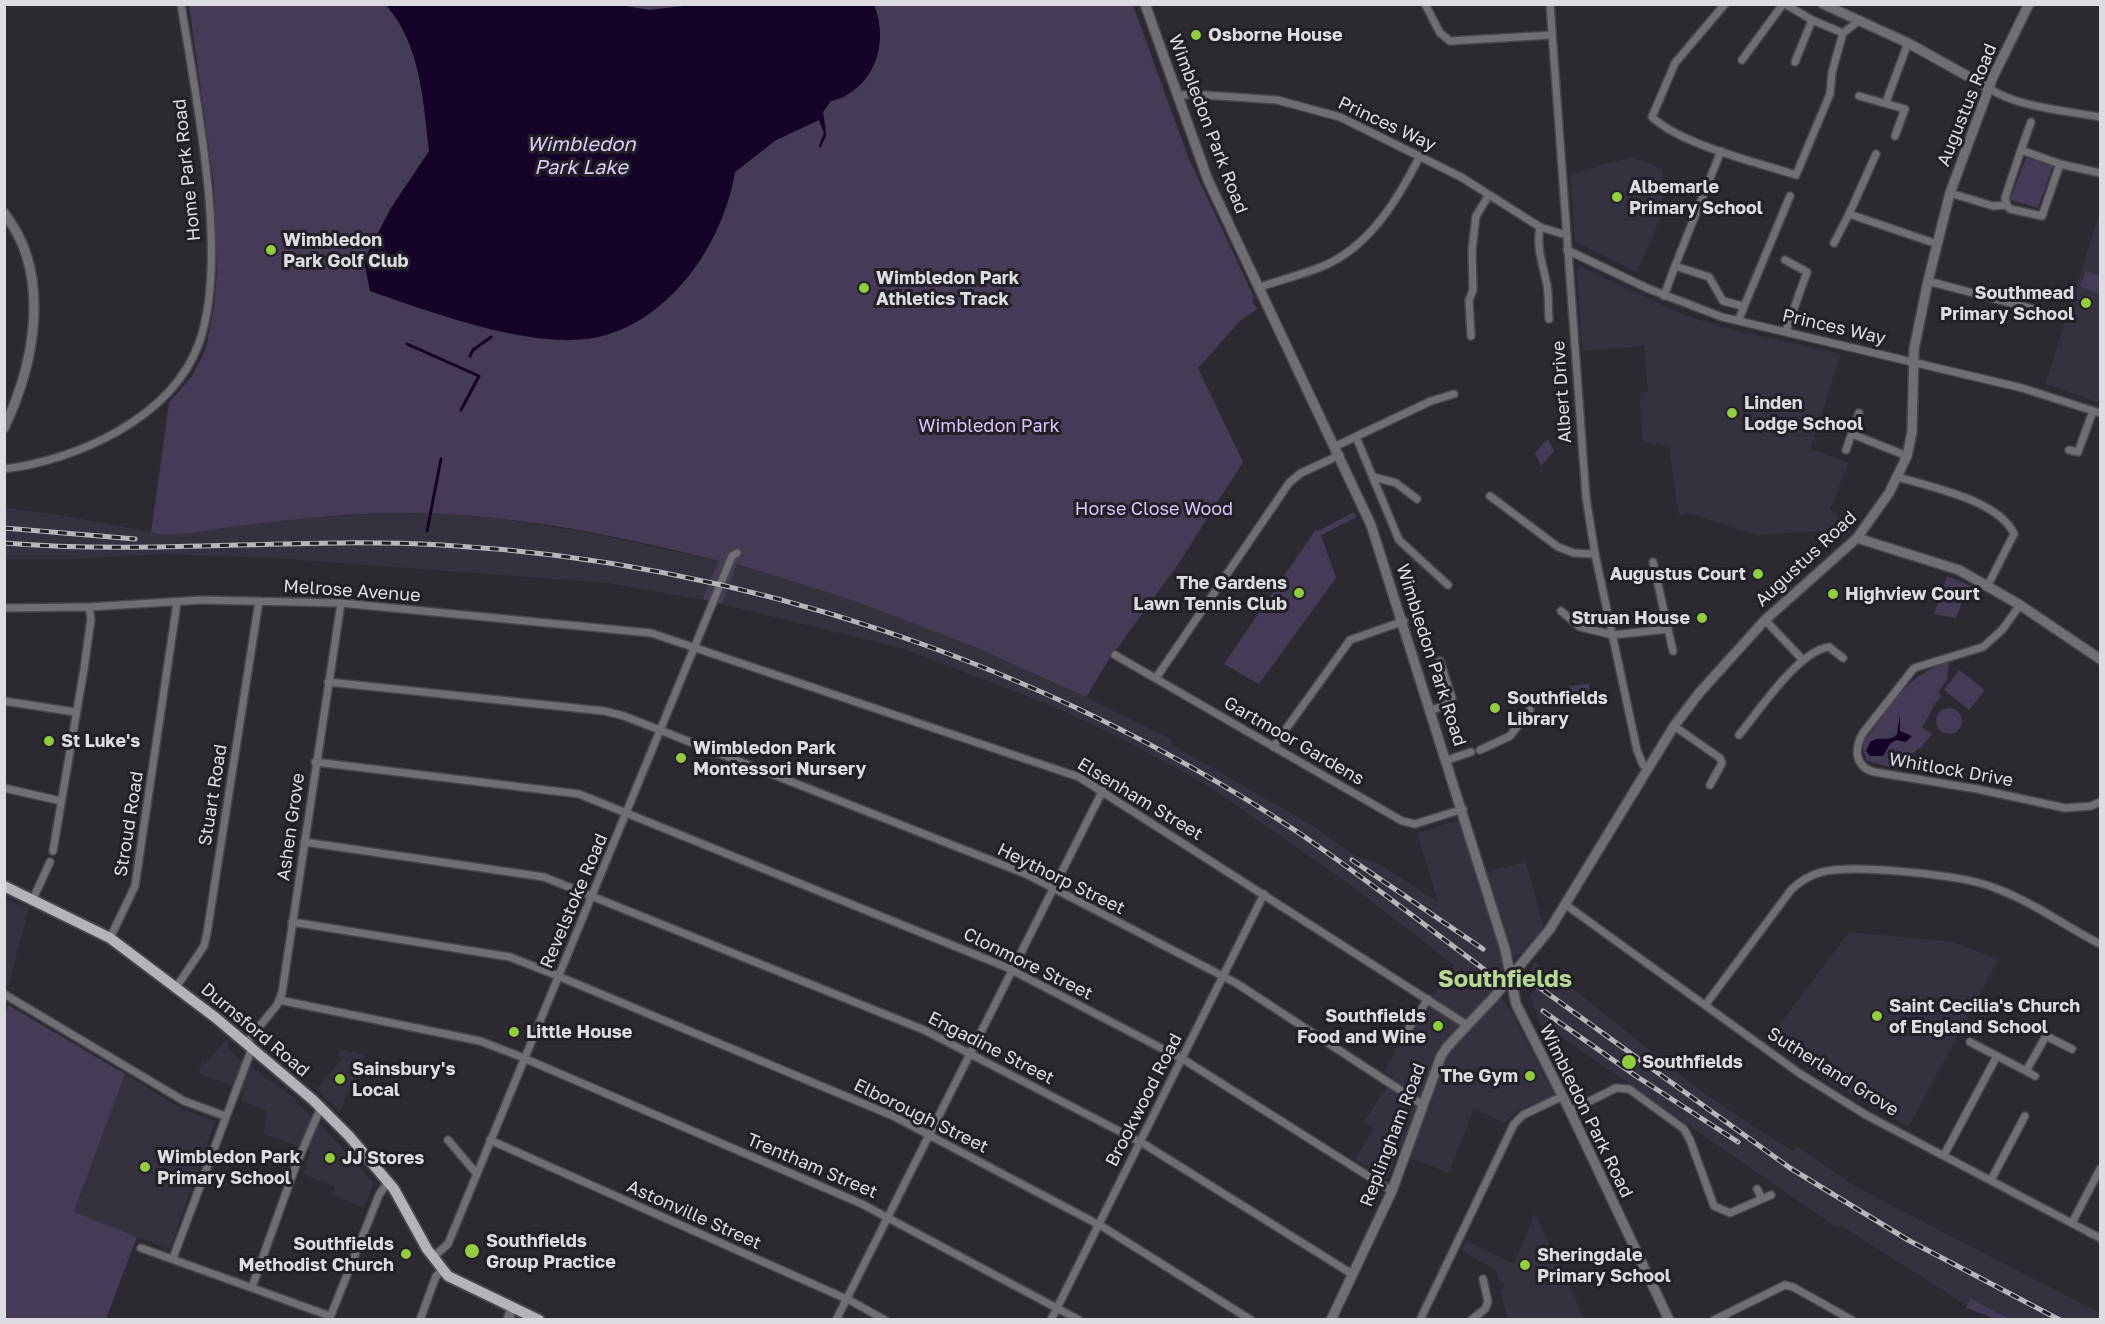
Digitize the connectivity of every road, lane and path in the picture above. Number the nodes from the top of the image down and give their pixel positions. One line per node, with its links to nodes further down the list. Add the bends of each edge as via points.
1 (181, 4): 62 (street, Home Park Road, via 210,217 208,301 200,342 169,390 131,422 47,461)
2 (1145, 4): 17 (street, Wimbledon Park Road)
3 (1425, 4): 12 (street, via 1440,33 1450,41)
4 (1550, 4): 12 (street, Albert Drive)
5 (1725, 4): 24 (street, via 1675,63 1652,117 1661,125)
6 (1784, 4): 9 (street); 14 (street)
7 (1823, 4): 10 (street)
8 (2029, 4): 16 (street, Augustus Road)
9 (1812, 20): 11 (street); 15 (street)
10 (1860, 20): 11 (street); 13 (street)
11 (1843, 33): 24 (street, via 1830,94 1796,175)
12 (1552, 36): 36 (street, Albert Drive)
13 (1908, 43): 16 (street); 19 (street)
14 (1742, 60)
15 (1795, 62)
16 (1989, 88): 20 (street, via 2023,101); 29 (street, Augustus Road)
17 (1178, 96): 26 (street, Princes Way, via 1298,104 1340,117); 43 (street, Wimbledon Park Road, via 1208,180)
18 (1859, 96): 19 (street)
19 (1886, 102): 22 (street, via 1905,109)
20 (2100, 117)
21 (2031, 122): 23 (street)
22 (1895, 136)
23 (2021, 150): 27 (street); 32 (street, via 2005,198)
24 (1721, 151): 41 (street)
25 (1876, 154): 34 (street)
26 (1420, 156): 30 (street, Princes Way); 43 (street, via 1386,213 1357,245 1321,267)
27 (2060, 164): 28 (street); 32 (street, via 2042,216)
28 (2100, 173)
29 (1950, 193): 32 (street, via 1993,206); 38 (street, Augustus Road)
30 (1489, 195): 35 (street, Princes Way); 50 (street, via 1476,216 1473,290 1469,300)
31 (1790, 196): 45 (street)
32 (2007, 204)
33 (4, 213): 55 (street, via 27,254 34,292 26,367)
34 (1849, 214): 37 (street); 38 (street)
35 (1540, 227): 36 (street, Princes Way); 47 (street, via 1540,264 1547,284)
36 (1566, 235): 39 (street, Albert Drive)
37 (1834, 243)
38 (1937, 244): 42 (street, Augustus Road)
39 (1567, 250): 44 (street, Princes Way); 69 (street, Albert Drive, via 1583,477)
40 (1785, 260): 49 (street, via 1807,272)
41 (1675, 266): 44 (street); 45 (street, via 1709,277 1723,301)
42 (1928, 281): 46 (street); 51 (street, Augustus Road)
43 (1260, 287): 60 (street, Wimbledon Park Road)
44 (1664, 296): 48 (street, Princes Way)
45 (1743, 306): 48 (street)
46 (2033, 309)
47 (1549, 319)
48 (1738, 321): 49 (street, Princes Way)
49 (1786, 331): 51 (street, Princes Way)
50 (1471, 336)
51 (1914, 361): 53 (street, Princes Way); 61 (street, Augustus Road, via 1914,406)
52 (1454, 394): 57 (street)
53 (2097, 412): 59 (street, via 2078,452)
54 (1859, 413): 56 (street)
55 (4, 428)
56 (1852, 434): 58 (street); 61 (street)
57 (1356, 436): 60 (street); 63 (street)
58 (1846, 450)
59 (2069, 450)
60 (1338, 451): 81 (street, Wimbledon Park Road, via 1371,525); 91 (street, via 1289,483)
61 (1907, 456): 64 (street, Augustus Road)
62 (4, 469)
63 (1374, 477): 66 (street, via 1396,483); 71 (street, via 1399,540)
64 (1898, 477): 67 (street, Augustus Road); 72 (street, via 1973,501 2011,527 2014,534)
65 (1490, 496): 69 (street, via 1558,548)
66 (1418, 499)
67 (1857, 538): 72 (street, via 1953,568); 80 (street, Augustus Road)
68 (737, 552): 84 (street, Revelstoke Road)
69 (1595, 554): 83 (street, Albert Drive)
70 (1653, 562): 82 (street)
71 (1448, 585)
72 (1988, 585): 76 (street)
73 (259, 601): 74 (street, Melrose Avenue); 75 (street, Melrose Avenue); 129 (street, Stuart Road, via 207,933 204,946)
74 (177, 603): 77 (street, Melrose Avenue); 123 (street, Stroud Road, via 135,886)
75 (341, 603): 84 (street, Melrose Avenue, via 651,633); 92 (street, Ashen Grove)
76 (2020, 605): 88 (street); 110 (street, Whitlock Drive, via 2002,630 1983,646 1914,668 1863,733 1857,744 1858,760 1874,772 2066,808 2091,807)
77 (89, 607): 78 (street, Melrose Avenue); 96 (street, via 91,619)
78 (4, 608)
79 (1561, 612): 83 (street, via 1580,627)
80 (1765, 620): 89 (street); 97 (street, Augustus Road)
81 (1404, 621): 94 (street, Wimbledon Park Road); 100 (street, via 1350,640)
82 (1668, 629): 83 (street); 85 (street)
83 (1613, 635): 105 (street, Albert Drive, via 1637,750)
84 (694, 649): 98 (street, Revelstoke Road); 108 (street, Elsenham Street, via 1056,768)
85 (1673, 651)
86 (1115, 656): 91 (street, Gartmoor Gardens)
87 (1843, 658): 89 (street, via 1829,647 1819,648)
88 (2100, 659)
89 (1803, 660): 99 (street)
90 (1440, 661): 94 (street, via 1452,698 1448,704)
91 (1156, 678): 100 (street, Gartmoor Gardens)
92 (328, 682): 98 (street, Heythorp Street, via 604,711); 104 (street, Ashen Grove)
93 (4, 701): 96 (street)
94 (1432, 710): 103 (street, Wimbledon Park Road)
95 (1530, 710): 101 (street, via 1510,736)
96 (75, 712): 109 (street)
97 (1674, 726): 105 (street, Augustus Road); 106 (street, via 1720,758 1722,763)
98 (661, 732): 112 (street, Revelstoke Road); 117 (street, Heythorp Street, via 1015,869)
99 (1739, 735)
100 (1273, 747): 111 (street, Gartmoor Gardens, via 1409,824)
101 (1480, 750)
102 (1471, 752): 103 (street)
103 (1447, 760): 111 (street, Wimbledon Park Road)
104 (315, 762): 112 (street, Clonmore Street, via 579,794); 113 (street, Ashen Grove)
105 (1648, 768): 121 (street, Augustus Road)
106 (1710, 785)
107 (4, 788): 109 (street)
108 (1103, 790): 117 (street); 118 (street, Elsenham Street)
109 (61, 801): 114 (street)
110 (2100, 802)
111 (1463, 809): 128 (street, Wimbledon Park Road)
112 (626, 813): 119 (street, Revelstoke Road); 125 (street, Clonmore Street)
113 (304, 842): 119 (street, Engadine Street, via 544,877); 122 (street, Ashen Grove)
114 (53, 851)
115 (50, 862): 120 (street)
116 (4, 886): 120 (main road, Durnsford Road)
117 (1053, 889): 125 (street); 126 (street, Heythorp Street)
118 (1264, 894): 126 (street, Brookwood Road); 131 (street, Elsenham Street)
119 (592, 895): 127 (street, Revelstoke Road); 139 (street, Engadine Street, via 924,1030)
120 (33, 899): 123 (main road, Durnsford Road)
121 (1566, 905): 128 (street, Augustus Road); 133 (street, Sutherland Grove)
122 (292, 922): 127 (street, Elborough Street, via 510,957); 132 (street, Ashen Grove)
123 (110, 938): 129 (main road, Durnsford Road)
124 (2100, 944): 133 (street, via 1985,884 1834,869 1807,877 1791,890)
125 (1012, 970): 139 (street); 142 (street, Clonmore Street)
126 (1223, 976): 142 (street, Brookwood Road); 146 (street, Heythorp Street)
127 (558, 977): 141 (street, Revelstoke Road); 151 (street, Elborough Street, via 874,1107)
128 (1510, 978): 134 (street, Replingham Road); 145 (street, Wimbledon Park Road, via 1516,1004)
129 (177, 986): 137 (main road, Durnsford Road)
130 (4, 994): 149 (street, via 184,1101)
131 (1428, 999): 134 (street, Elsenham Street); 135 (street)
132 (279, 1000): 137 (street, Ashen Grove); 141 (street, Trentham Street, via 480,1041)
133 (1706, 1004): 155 (street, Sutherland Grove, via 1799,1073 1866,1115)
134 (1467, 1025): 146 (street, Replingham Road, via 1441,1056)
135 (1403, 1037)
136 (1970, 1042): 140 (street)
137 (249, 1046): 147 (main road, Durnsford Road); 149 (street, Ashen Grove)
138 (2072, 1050): 143 (street, via 2046,1036)
139 (970, 1053): 151 (street); 154 (street, Engadine Street)
140 (1997, 1056): 143 (street); 155 (street)
141 (524, 1058): 153 (street, Revelstoke Road); 164 (street, Trentham Street)
142 (1182, 1059): 154 (street, Brookwood Road); 161 (street, Clonmore Street)
143 (2026, 1071): 144 (street)
144 (2035, 1076)
145 (1563, 1096): 148 (street, Wimbledon Park Road); 188 (street, via 1523,1115 1514,1124)
146 (1423, 1105): 161 (street, Replingham Road)
147 (321, 1107): 159 (main road, Durnsford Road); 174 (street)
148 (1570, 1111): 163 (street, via 1616,1088 1629,1089 1684,1129 1713,1206 1730,1213); 190 (street, Wimbledon Park Road)
149 (225, 1116): 170 (street, Ashen Grove)
150 (2025, 1116): 158 (street)
151 (930, 1135): 164 (street); 166 (street, Elborough Street)
152 (448, 1140): 157 (street)
153 (490, 1140): 157 (street, Revelstoke Road); 175 (street, Astonville Street)
154 (1139, 1142): 166 (street, Brookwood Road); 172 (street, Engadine Street)
155 (1944, 1155): 158 (street, Sutherland Grove)
156 (2100, 1168): 165 (street)
157 (476, 1173): 169 (street, Revelstoke Road, via 448,1244)
158 (1991, 1180): 165 (street, Sutherland Grove)
159 (388, 1182): 169 (main road, Durnsford Road); 178 (street, via 378,1195)
160 (1757, 1189): 163 (street)
161 (1392, 1191): 172 (street, Replingham Road)
162 (1771, 1195): 163 (street)
163 (1762, 1199)
164 (888, 1217): 175 (street); 176 (street, Trentham Street)
165 (2072, 1223): 167 (street, Sutherland Grove)
166 (1098, 1225): 176 (street, Brookwood Road); 186 (street, Elborough Street)
167 (2100, 1238)
168 (141, 1248): 170 (street)
169 (433, 1257): 171 (main road, Durnsford Road)
170 (173, 1258): 174 (street)
171 (443, 1270): 177 (main road, Durnsford Road, via 461,1284); 179 (street, via 436,1276)
172 (1352, 1274): 187 (street, Replingham Road)
173 (1484, 1278): 189 (street, via 1488,1302 1485,1310)
174 (252, 1287): 178 (street)
175 (846, 1299): 182 (street); 183 (street, Astonville Street)
176 (1057, 1307): 184 (street, Brookwood Road); 185 (street, Trentham Street)
177 (512, 1308): 180 (street); 181 (main road, Durnsford Road)
178 (330, 1318)
179 (420, 1320)
180 (508, 1320)
181 (539, 1320)
182 (836, 1320)
183 (885, 1320)
184 (1051, 1320)
185 (1078, 1320)
186 (1251, 1320)
187 (1331, 1320)
188 (1420, 1320)
189 (1472, 1320)
190 (1669, 1320)
191 (1714, 1320): 192 (street, via 1785,1285)
192 (1852, 1320)

